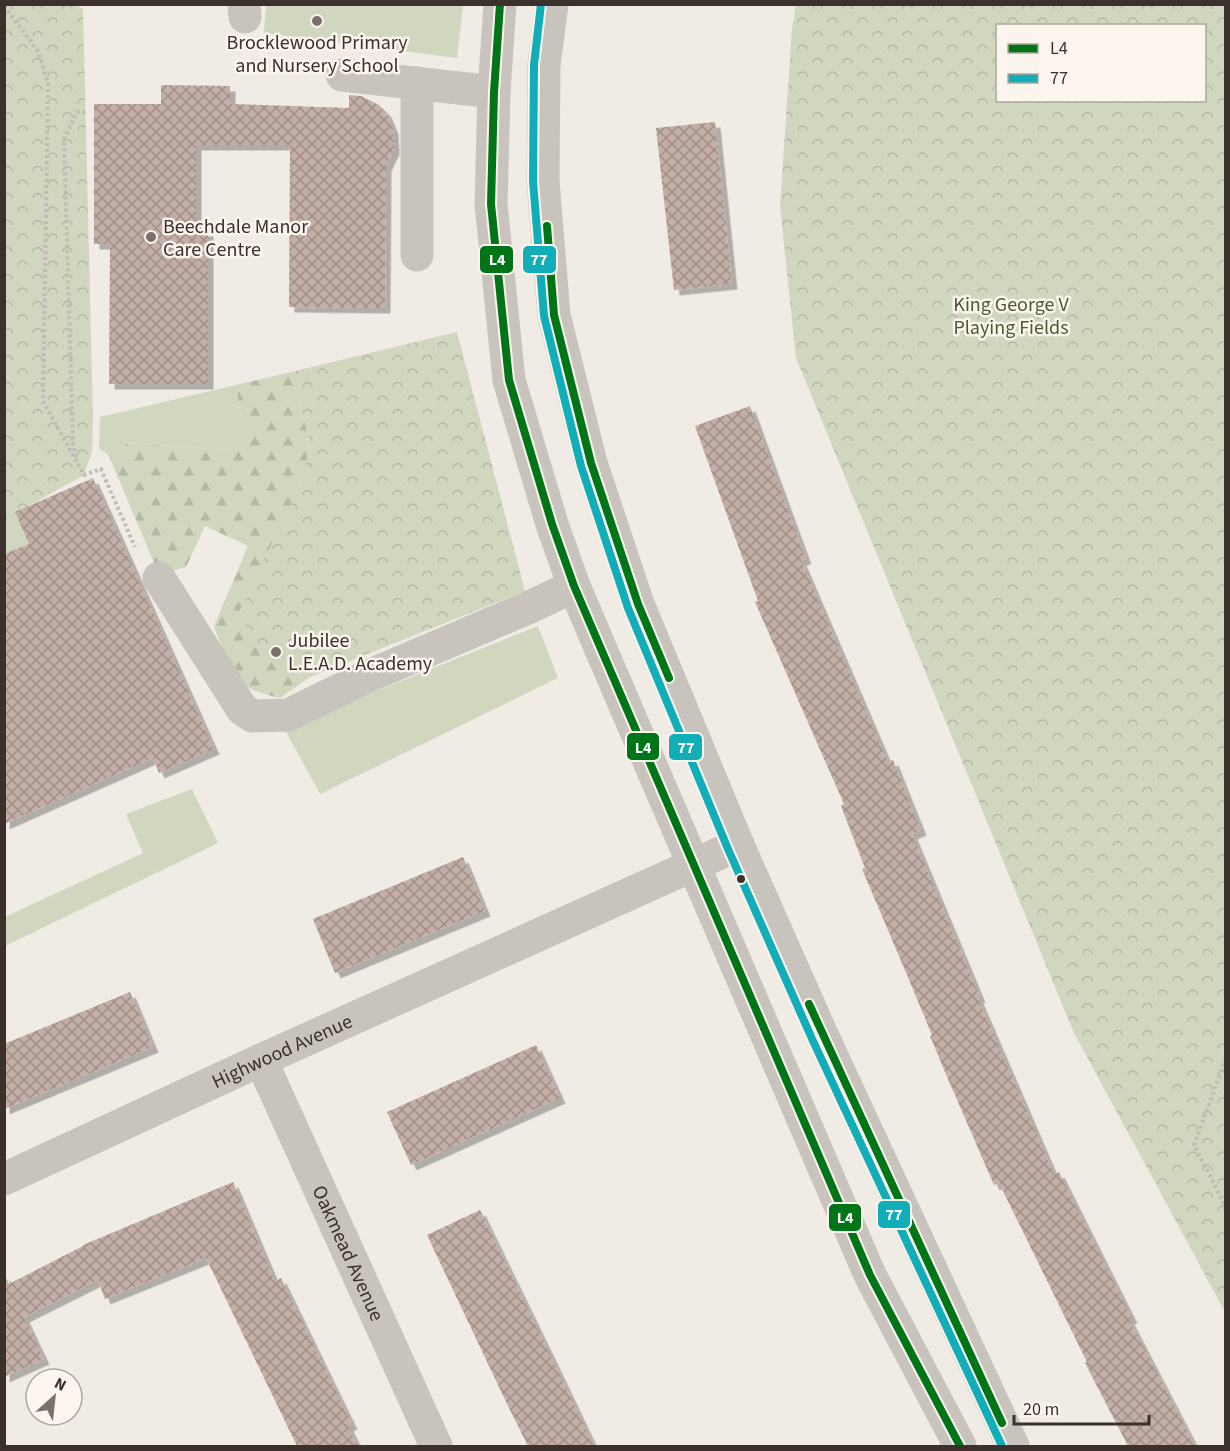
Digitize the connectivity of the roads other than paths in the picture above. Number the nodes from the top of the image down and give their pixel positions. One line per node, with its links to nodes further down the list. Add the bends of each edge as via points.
1 (500, 4): 5 (street)
2 (552, 4): 9 (street, via 544,65 543,181 554,315 591,463 638,604)
3 (342, 75): 4 (street)
4 (417, 83): 5 (street); 6 (street)
5 (494, 92): 8 (street, via 491,204 509,380)
6 (417, 255)
7 (159, 578): 8 (street, via 242,709 252,716 288,715)
8 (574, 586): 10 (street)
9 (738, 845): 10 (street, Highwood Avenue); 15 (street)
10 (692, 865): 11 (street, Highwood Avenue); 14 (street, via 870,1275)
11 (261, 1060): 12 (street, Highwood Avenue); 13 (street, Oakmead Avenue)
12 (4, 1179)
13 (436, 1446)
14 (960, 1446)
15 (1013, 1446)

